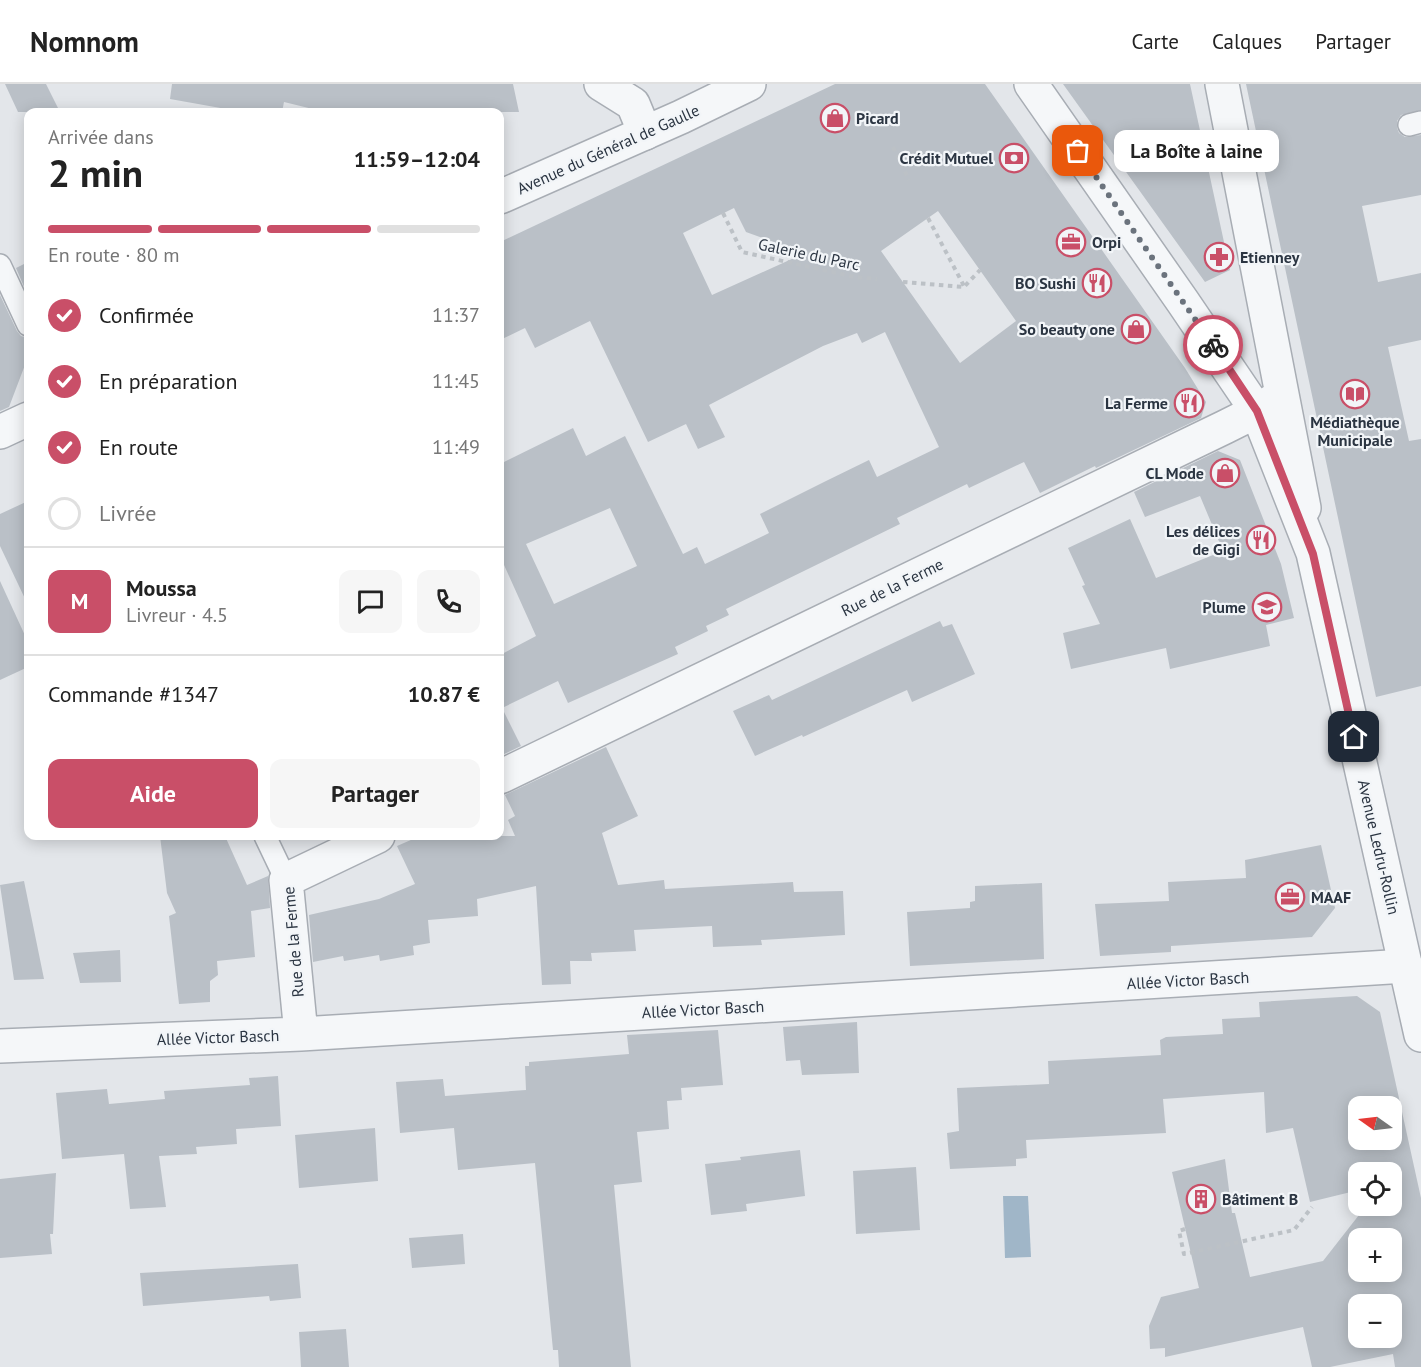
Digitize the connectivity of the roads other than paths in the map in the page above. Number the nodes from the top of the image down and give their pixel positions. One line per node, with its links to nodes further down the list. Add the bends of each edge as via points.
1 (602, 84): 5 (street, via 633,104)
2 (749, 84): 5 (street, Avenue du Général de Gaulle)
3 (1031, 84): 9 (street, Avenue Ledru-Rollin, via 1183,302)
4 (1221, 84): 9 (street)
5 (645, 133): 6 (street, Avenue du Général de Gaulle)
6 (504, 195)
7 (0, 265): 8 (lane)
8 (24, 316)
9 (1269, 403): 12 (street, Rue de la Ferme); 16 (street, Avenue Ledru-Rollin, via 1313,554)
10 (24, 421): 11 (street)
11 (0, 432)
12 (504, 775)
13 (267, 840): 15 (lane)
14 (370, 840): 15 (street, Rue de la Ferme)
15 (286, 880): 17 (street, Rue de la Ferme)
16 (1406, 966): 17 (street, Allée Victor Basch); 18 (street, Avenue Ledru-Rollin)
17 (302, 1034): 19 (street, Allée Victor Basch)
18 (1421, 1035)
19 (0, 1046)

